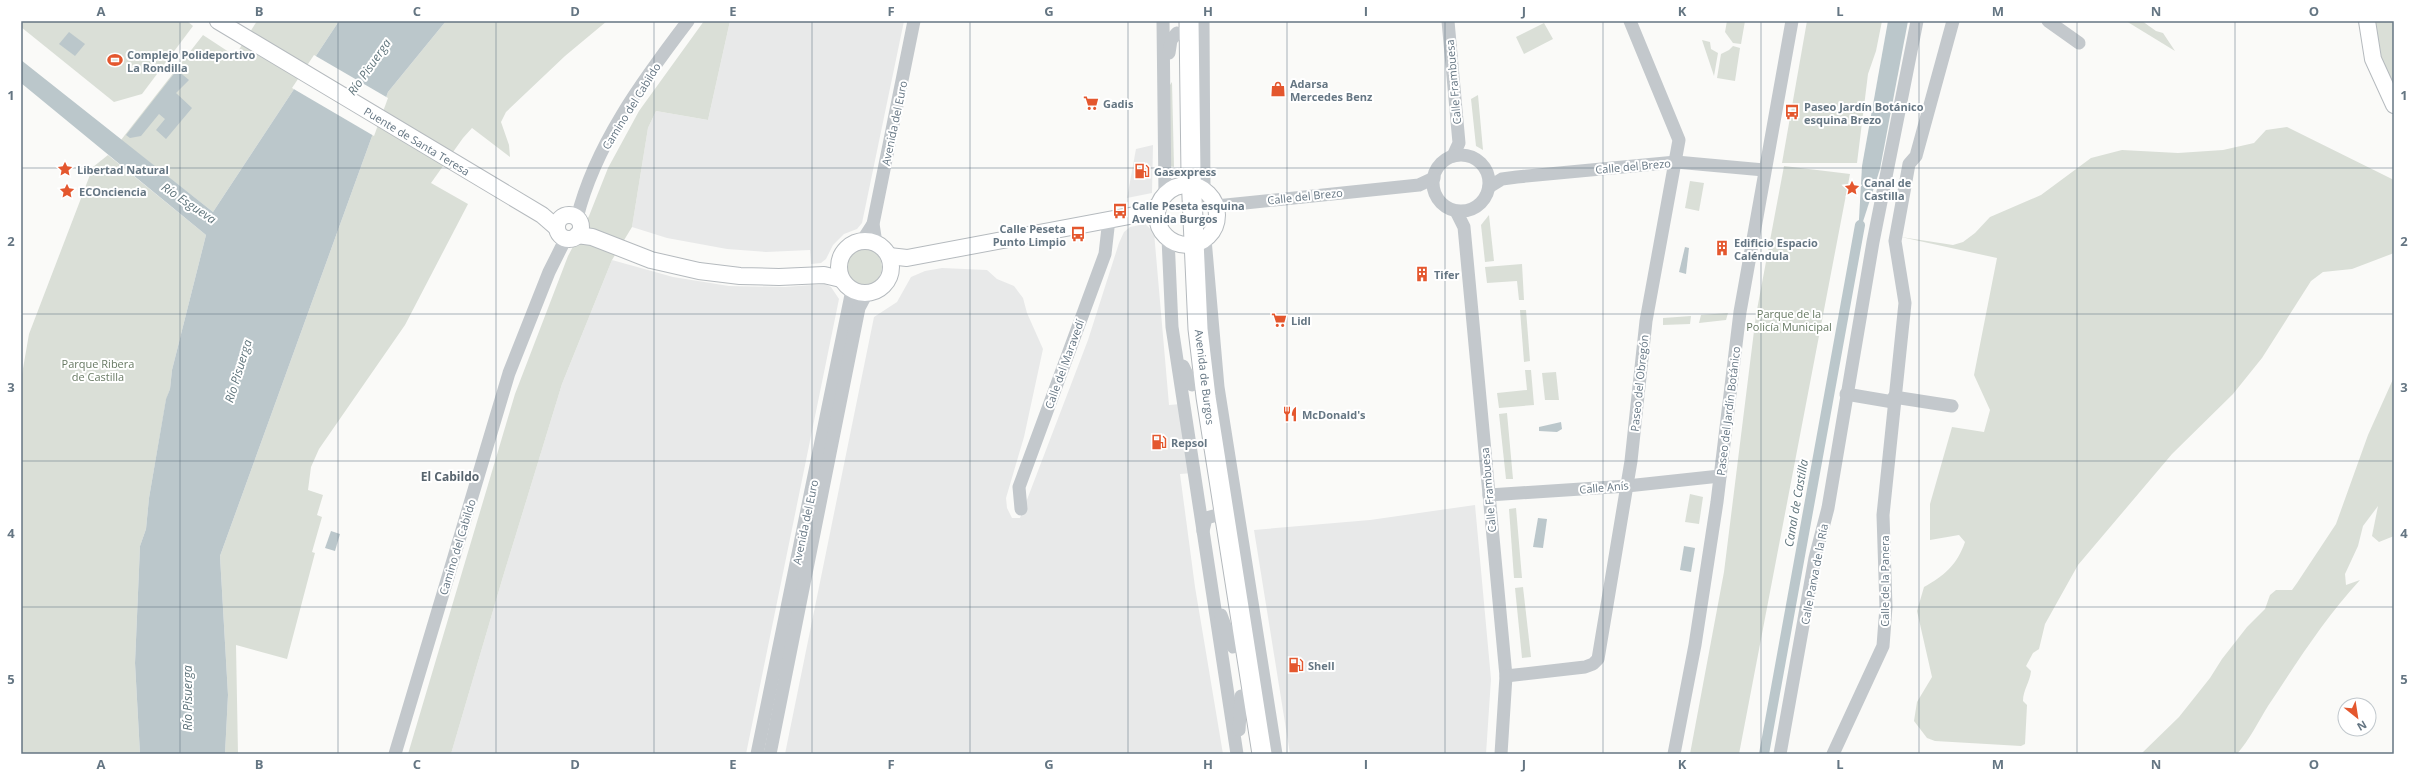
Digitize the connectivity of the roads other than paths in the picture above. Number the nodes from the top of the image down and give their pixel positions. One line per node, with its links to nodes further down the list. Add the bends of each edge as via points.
1 (218, 21): 33 (main road, Puente de Santa Teresa)
2 (688, 21): 33 (street, Camino del Cabildo, via 618,123 593,170)
3 (914, 21): 35 (street, Avenida del Euro)
4 (1202, 21): 27 (street, Avenida de Burgos, via 1203,37)
5 (1448, 21): 16 (street, Calle Frambuesa)
6 (1630, 21): 20 (street, Paseo del Obregón, via 1679,140)
7 (1792, 21): 22 (street, Paseo del Jardín Botánico)
8 (1917, 21): 19 (street, Calle Parva de la Ría)
9 (1953, 21): 21 (street, Calle de la Panera, via 1916,156)
10 (2048, 21): 13 (street)
11 (2367, 21): 15 (main road, via 2373,60)
12 (1176, 24): 14 (street, Avenida de Burgos); 14 (street, via 1171,40); 27 (highway, Avenida de Burgos)
13 (2079, 42)
14 (1165, 91): 27 (street, Avenida de Burgos)
15 (2394, 105)
16 (1459, 143): 17 (street, Calle Frambuesa); 18 (street, Calle Frambuesa)
17 (1454, 156): 18 (street); 25 (street, via 1439,166)
18 (1467, 156): 23 (street, via 1479,162)
19 (1889, 159): 21 (street); 42 (street, Calle Parva de la Ría)
20 (1676, 162): 22 (street, Calle del Brezo); 24 (street, Calle del Brezo); 50 (street, Paseo del Obregón, via 1668,193 1646,321)
21 (1909, 164): 44 (street, Calle de la Panera, via 1895,241 1905,303)
22 (1764, 170): 48 (street, Paseo del Jardín Botánico, via 1740,312)
23 (1486, 172): 24 (street, Calle del Brezo); 26 (street)
24 (1502, 179): 26 (street, Calle del Brezo)
25 (1434, 184): 28 (street, Calle del Brezo); 30 (street, via 1444,206)
26 (1489, 187): 29 (street, via 1481,203)
27 (1176, 197): 28 (main road); 31 (main road, via 1140,214); 34 (highway, Avenida de Burgos); 34 (main road)
28 (1216, 206): 34 (main road, via 1216,222)
29 (1471, 209): 30 (street); 32 (street, Calle Frambuesa)
30 (1456, 211): 32 (street, Calle Frambuesa)
31 (1109, 219): 36 (main road); 52 (street, Calle del Maravedí, via 1105,254 1019,487)
32 (1464, 227): 51 (street, Calle Frambuesa)
33 (570, 231): 37 (main road, via 651,260 699,270 740,276 779,277); 60 (street, Camino del Cabildo, via 509,373)
34 (1187, 241): 39 (street, Avenida de Burgos); 40 (street, Avenida de Burgos, via 1172,327); 41 (highway, Avenida de Burgos); 43 (highway, Avenida de Burgos)
35 (869, 242): 36 (main road); 37 (main road, via 846,248 841,256)
36 (890, 262): 38 (main road, via 885,284 878,290)
37 (840, 273): 38 (main road)
38 (860, 292): 61 (street, Avenida del Euro); 62 (street, Avenida del Euro, via 859,308)
39 (1214, 344): 43 (street, via 1209,353); 46 (street, Avenida de Burgos, via 1218,387)
40 (1176, 350): 41 (street); 47 (street, Avenida de Burgos)
41 (1192, 385): 49 (highway, Avenida de Burgos)
42 (1846, 394): 44 (street); 70 (street, Calle Parva de la Ría, via 1828,508 1816,558)
43 (1206, 397): 49 (highway, Avenida de Burgos)
44 (1894, 400): 45 (street); 71 (street, Calle de la Panera, via 1883,515 1886,607 1883,646)
45 (1952, 406)
46 (1231, 465): 49 (street, via 1227,478); 54 (street, Avenida de Burgos)
47 (1194, 466): 49 (street, via 1200,479); 53 (street, Avenida de Burgos)
48 (1720, 476): 50 (street, Calle Anís); 69 (street, Paseo del Jardín Botánico, via 1695,645)
49 (1214, 484): 53 (highway, Avenida de Burgos)
50 (1627, 486): 51 (street, Calle Anís); 57 (street, Paseo del Obregón, via 1598,659 1594,664 1585,667)
51 (1489, 495): 57 (street, Calle Frambuesa)
52 (1021, 509)
53 (1213, 520): 54 (street, via 1234,519); 55 (street, Avenida de Burgos); 56 (highway, Avenida de Burgos); 65 (highway, Avenida de Burgos)
54 (1242, 535): 59 (street, Avenida de Burgos)
55 (1211, 586): 56 (street); 63 (street, Avenida de Burgos)
56 (1233, 647): 58 (highway, Avenida de Burgos)
57 (1506, 676): 68 (street, Calle Frambuesa)
58 (1241, 696): 63 (street); 64 (highway, Avenida de Burgos)
59 (1272, 727): 66 (street); 67 (street, Avenida de Burgos)
60 (395, 754)
61 (757, 754)
62 (770, 754)
63 (1238, 754)
64 (1250, 754)
65 (1262, 754)
66 (1269, 754)
67 (1276, 754)
68 (1501, 754)
69 (1674, 754)
70 (1780, 754)
71 (1833, 754)

